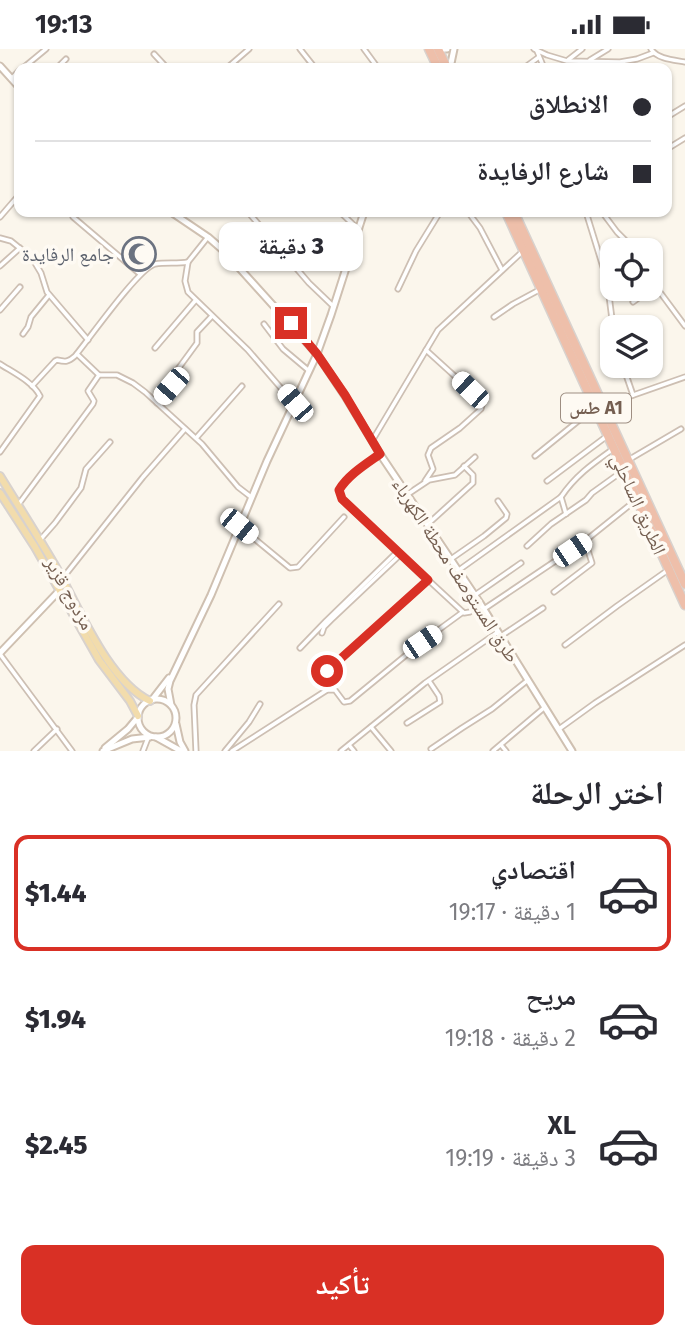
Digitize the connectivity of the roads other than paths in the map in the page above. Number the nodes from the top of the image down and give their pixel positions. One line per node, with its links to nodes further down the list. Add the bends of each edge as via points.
1 (46, 49): 14 (street)
2 (249, 49): 17 (street)
3 (300, 49): 18 (street)
4 (537, 49): 9 (street); 11 (street)
5 (582, 49): 11 (street)
6 (608, 49): 12 (street)
7 (652, 51): 12 (street, via 629,61); 13 (street)
8 (154, 54): 16 (street)
9 (539, 57): 19 (street); 20 (street)
10 (66, 59): 15 (street)
11 (566, 61): 12 (street)
12 (588, 62)
13 (685, 62)
14 (29, 63)
15 (62, 63)
16 (162, 63)
17 (233, 63)
18 (311, 63)
19 (531, 63)
20 (542, 63)
21 (0, 66): 23 (street)
22 (14, 76): 23 (street)
23 (11, 79): 24 (street)
24 (14, 82)
25 (14, 201): 26 (street)
26 (0, 217)
27 (74, 217): 47 (street)
28 (178, 217): 39 (street, طرق المستوصف محطة الكهرباء)
29 (252, 217): 54 (street)
30 (345, 217): 38 (street)
31 (362, 217): 38 (street)
32 (437, 217): 49 (street)
33 (472, 217): 46 (street)
34 (508, 217): 43 (highway, الطريق الساحلي / طس A1)
35 (516, 217): 77 (highway, الطريق الساحلي / طس A1)
36 (588, 217): 56 (street, via 607,280)
37 (606, 217): 41 (street)
38 (358, 229): 54 (street)
39 (208, 237): 44 (street); 66 (street, طرق المستوصف محطة الكهرباء)
40 (0, 238): 42 (street)
41 (623, 238)
42 (20, 248): 45 (street); 51 (street, via 36,263)
43 (523, 250): 46 (street); 50 (highway, الطريق الساحلي / طس A1)
44 (188, 262): 47 (street, via 155,264); 53 (street, via 186,288)
45 (0, 266)
46 (502, 270): 64 (street, via 442,324)
47 (140, 274): 62 (street)
48 (20, 286): 55 (street)
49 (398, 289)
50 (541, 289): 58 (street); 77 (highway, الطريق الساحلي / طس A1)
51 (49, 295): 61 (street); 62 (street)
52 (663, 297): 60 (street)
53 (195, 301): 57 (street); 63 (street)
54 (334, 307): 66 (street)
55 (0, 310)
56 (611, 315)
57 (212, 316): 75 (street, via 197,332 197,343); 76 (street)
58 (494, 317)
59 (264, 324): 68 (street)
60 (685, 326)
61 (23, 334)
62 (88, 340): 65 (street)
63 (155, 348)
64 (426, 350): 82 (street); 93 (street, via 482,405 431,448 428,455 433,469)
65 (77, 354): 69 (street); 72 (street, via 68,361 57,359)
66 (317, 354): 68 (street); 82 (street, طرق المستوصف محطة الكهرباء)
67 (0, 364): 72 (street)
68 (309, 371): 76 (street)
69 (99, 375): 75 (street, via 124,378); 101 (street, via 88,391 93,404)
70 (685, 377): 74 (street)
71 (627, 378): 74 (street)
72 (32, 386): 85 (street, via 39,400)
73 (242, 386): 81 (street)
74 (633, 395): 77 (street)
75 (157, 403): 78 (street)
76 (295, 403): 97 (street)
77 (599, 406): 80 (highway, الطريق الساحلي / طس A1); 87 (street); 89 (highway, الطريق الساحلي / طس A1)
78 (185, 429): 81 (street); 115 (street)
79 (681, 429): 89 (street)
80 (608, 435): 84 (highway, الطريق الساحلي / طس A1); 94 (street)
81 (196, 438): 97 (street)
82 (372, 441): 86 (street, طرق المستوصف محطة الكهرباء)
83 (110, 442): 106 (street, via 86,469 81,488)
84 (614, 448): 91 (highway, الطريق الساحلي / طس A1); 98 (street, via 579,474)
85 (0, 452)
86 (380, 454): 96 (street, طرق المستوصف محطة الكهرباء); 109 (street, via 339,490 349,507)
87 (535, 456)
88 (475, 457): 90 (street)
89 (628, 460): 117 (highway, الطريق الساحلي / طس A1)
90 (464, 466): 93 (street, via 455,475); 104 (street, via 473,475 473,483)
91 (624, 470): 99 (highway, الطريق الساحلي / طس A1); 102 (street)
92 (0, 476): 101 (main road, مزدوج قزير)
93 (425, 481): 96 (street)
94 (547, 481)
95 (0, 493): 112 (main road, مزدوج قزير)
96 (408, 494): 104 (street, طرق المستوصف محطة الكهرباء)
97 (251, 497): 105 (street)
98 (561, 497): 102 (street); 113 (street)
99 (637, 499): 107 (street); 114 (highway, الطريق الساحلي / طس A1)
100 (498, 502): 110 (street, via 506,518)
101 (18, 505): 106 (main road, مزدوج قزير)
102 (566, 514): 108 (street)
103 (344, 517): 105 (street, via 294,569)
104 (428, 524): 110 (street, طرق المستوصف محطة الكهرباء)
105 (239, 526): 132 (street)
106 (40, 540): 112 (main road, مزدوج قزير)
107 (585, 541): 119 (street, via 592,563); 123 (street)
108 (527, 546)
109 (399, 553): 116 (street); 126 (street); 130 (street)
110 (451, 559): 113 (street, طرق المستوصف محطة الكهرباء)
111 (521, 563): 120 (street)
112 (53, 570): 115 (main road, مزدوج قزير); 118 (main road, مزدوج قزير)
113 (458, 570): 120 (street, طرق المستوصف محطة الكهرباء)
114 (669, 570): 122 (highway, الطريق الساحلي / طس A1); 128 (street)
115 (62, 579): 136 (main road, مزدوج قزير, via 106,656 133,690)
116 (428, 580): 125 (street); 135 (street, via 324,674)
117 (684, 580)
118 (59, 591): 131 (street); 140 (main road, مزدوج قزير)
119 (554, 592)
120 (475, 594): 123 (street, طرق المستوصف محطة الكهرباء)
121 (279, 604): 155 (street, via 196,695)
122 (685, 604)
123 (482, 606): 125 (street); 127 (street, طرق المستوصف محطة الكهرباء)
124 (543, 608): 127 (street)
125 (463, 612): 135 (street, via 350,701)
126 (322, 633)
127 (499, 634): 133 (street, طرق المستوصف محطة الكهرباء); 134 (street)
128 (565, 645)
129 (685, 645): 145 (street)
130 (300, 648)
131 (0, 652): 144 (street)
132 (178, 663): 136 (street); 138 (street, via 169,687)
133 (528, 680): 139 (street, طرق المستوصف محطة الكهرباء); 149 (street)
134 (429, 681): 142 (street, via 440,702); 143 (street)
135 (327, 690): 157 (street)
136 (151, 700): 138 (street); 140 (street)
137 (260, 704): 156 (street)
138 (171, 705): 141 (street)
139 (545, 707): 145 (street, طرق المستوصف محطة الكهرباء); 147 (street)
140 (138, 717): 146 (street, via 142,729); 152 (street)
141 (176, 723): 146 (street, via 164,736); 154 (street)
142 (407, 723)
143 (371, 727): 148 (street); 160 (street)
144 (57, 729): 150 (street); 151 (street)
145 (559, 730): 163 (street, طرق المستوصف محطة الكهرباء)
146 (152, 737): 152 (street, via 125,741); 153 (street); 154 (street)
147 (501, 744): 161 (street); 162 (street)
148 (349, 745): 158 (street); 159 (street)
149 (431, 750)
150 (34, 751)
151 (72, 751)
152 (103, 751)
153 (143, 751)
154 (183, 751)
155 (196, 751)
156 (225, 751)
157 (232, 751)
158 (341, 751)
159 (354, 751)
160 (391, 751)
161 (493, 751)
162 (506, 751)
163 (572, 751)

